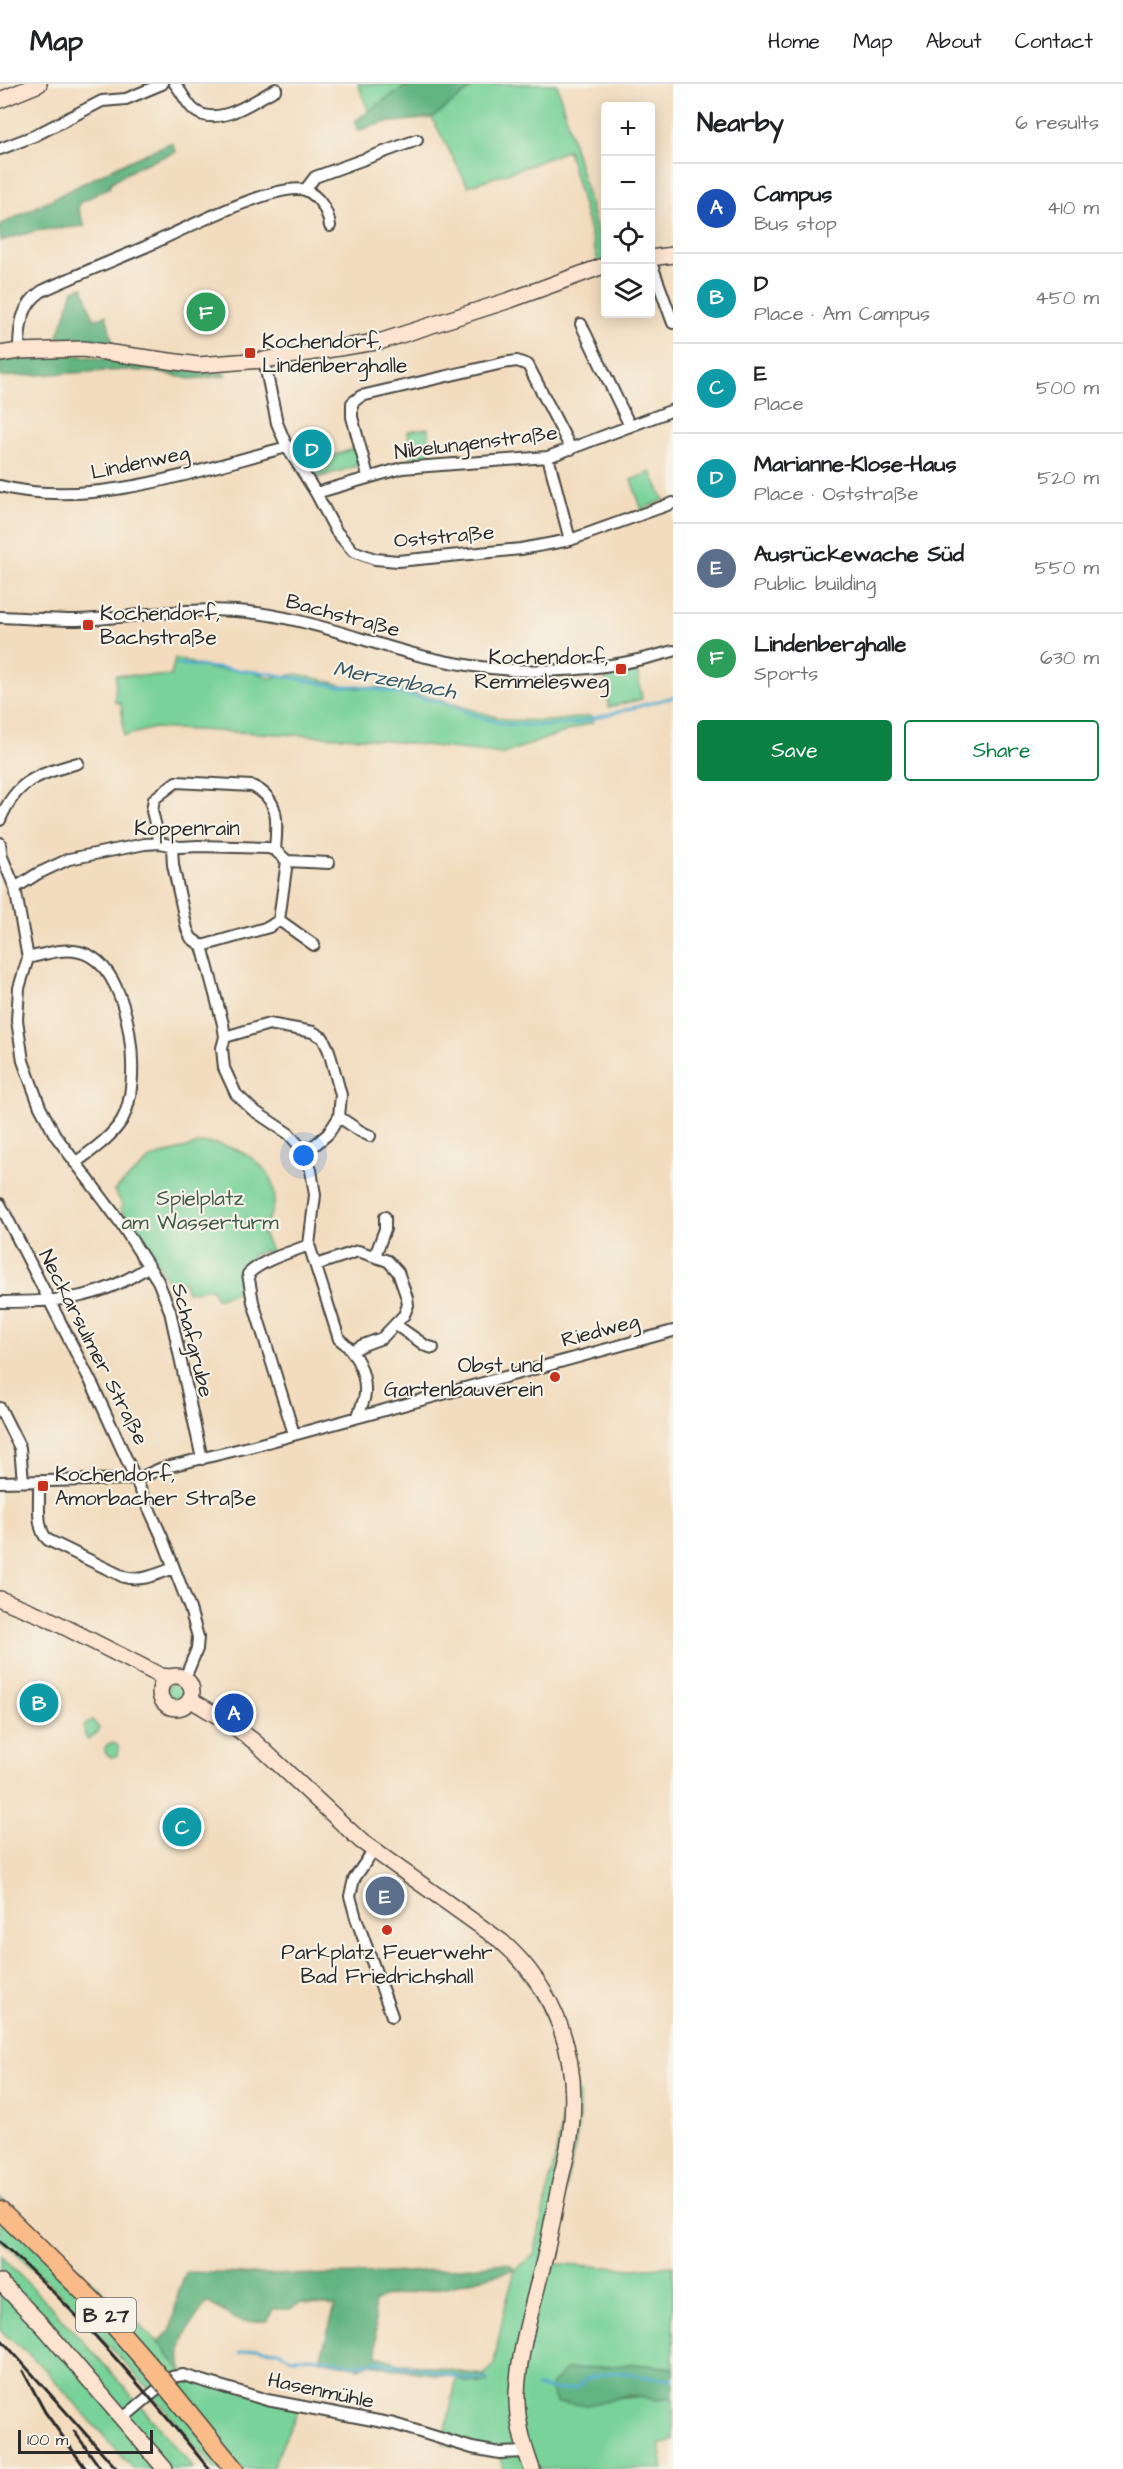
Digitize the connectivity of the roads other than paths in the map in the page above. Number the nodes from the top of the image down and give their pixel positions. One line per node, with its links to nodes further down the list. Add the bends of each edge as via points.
1 (39, 84): 5 (street)
2 (162, 84): 7 (street, via 126,99 102,101)
3 (175, 84): 4 (street, via 197,112 213,117)
4 (276, 89)
5 (0, 100)
6 (417, 140): 8 (street, via 315,177)
7 (0, 149)
8 (305, 190): 9 (street, via 318,199); 16 (street, via 288,189 232,208 42,291 24,312)
9 (330, 226)
10 (673, 255): 11 (street)
11 (655, 258)
12 (653, 264): 14 (street)
13 (601, 267): 18 (street, via 382,341)
14 (673, 323)
15 (581, 324): 20 (street)
16 (19, 351): 17 (street); 18 (street, via 83,349 198,365)
17 (0, 354)
18 (264, 360): 21 (street, Oststraße, via 277,423)
19 (673, 410): 20 (street, Nibelungenstraße)
20 (630, 426): 22 (street, Nibelungenstraße)
21 (287, 447): 25 (street, Lindenweg, via 90,493 41,494); 26 (street, Oststraße)
22 (572, 450): 23 (street, Nibelungenstraße); 24 (street, via 528,365 517,361 361,396 352,403 352,417)
23 (548, 457): 24 (street, Nibelungenstraße, via 402,468); 28 (street)
24 (368, 476): 26 (street, Nibelungenstraße)
25 (0, 486)
26 (316, 493): 28 (street, Oststraße, via 336,531 353,551 375,559 398,561)
27 (673, 503): 28 (street, Oststraße)
28 (570, 540)
29 (0, 617): 30 (street, Bachstraße, via 77,620 235,610 303,622 427,657 534,672 594,669)
30 (673, 651)
31 (78, 764): 32 (street, via 26,783 13,794)
32 (0, 820)
33 (0, 843): 39 (street, Schafgrube)
34 (160, 843): 35 (street, Koppenrain); 36 (street, via 152,812 154,799 166,788 176,782 252,786 272,801 278,818); 39 (street, Koppenrain, via 69,859)
35 (172, 846): 36 (street, Koppenrain); 42 (street, via 187,929)
36 (275, 850): 37 (street)
37 (287, 861): 38 (street); 40 (street)
38 (328, 863)
39 (15, 888): 43 (street, Schafgrube)
40 (279, 920): 41 (street); 42 (street, via 269,927)
41 (314, 945)
42 (202, 946): 44 (street)
43 (28, 958): 48 (street, Schafgrube, via 17,1020 23,1061 40,1107); 48 (street, via 61,950 92,956 108,971 130,1033 130,1102 121,1122)
44 (225, 1037): 45 (street, via 269,1024 320,1035 329,1051 341,1095); 47 (street, via 224,1068 236,1094 289,1134)
45 (339, 1117): 46 (street); 47 (street, via 328,1134)
46 (370, 1136)
47 (303, 1150): 51 (street, via 315,1195)
48 (75, 1163): 54 (street, Schafgrube)
49 (0, 1204): 56 (street, Neckarsulmer Straße)
50 (385, 1217): 52 (street)
51 (309, 1245): 53 (street); 63 (street, via 248,1274)
52 (375, 1256): 53 (street, via 358,1251); 57 (street, via 395,1267 407,1298 405,1315)
53 (316, 1265): 60 (street, via 339,1339)
54 (149, 1266): 56 (street, via 96,1294); 64 (street, Schafgrube, via 170,1311)
55 (0, 1302): 56 (street)
56 (50, 1302): 65 (street, Neckarsulmer Straße)
57 (396, 1324): 59 (street); 60 (street, via 382,1338)
58 (673, 1331): 62 (street, Riedweg)
59 (433, 1348)
60 (352, 1351): 62 (street, via 364,1380 365,1394)
61 (0, 1408): 66 (street, via 20,1448)
62 (358, 1416): 63 (street, Riedweg)
63 (294, 1434): 64 (street, Riedweg)
64 (202, 1459): 65 (street, Riedweg, via 162,1468)
65 (137, 1479): 68 (street); 69 (street, Neckarsulmer Straße)
66 (23, 1481): 67 (street); 68 (street)
67 (0, 1482)
68 (39, 1482): 69 (street, via 40,1526 48,1540 133,1580)
69 (174, 1568): 71 (street, Neckarsulmer Straße, via 198,1636 197,1649)
70 (0, 1599): 71 (street, via 45,1617)
71 (172, 1681): 72 (street, via 192,1686); 72 (street, via 162,1700 172,1708 181,1708)
72 (191, 1700): 73 (street, via 255,1742)
73 (373, 1851): 74 (street, via 354,1879 350,1896); 78 (street, via 511,1950 550,2001 567,2046 573,2085 571,2131 519,2375 518,2412)
74 (392, 2016)
75 (0, 2210): 80 (highway, B 27, bridge, via 93,2301)
76 (0, 2282): 77 (street)
77 (122, 2419): 78 (street, Hasenmühle, via 172,2377 183,2374 267,2400 394,2424 472,2448); 79 (street)
78 (526, 2452): 81 (street)
79 (165, 2469)
80 (234, 2469)
81 (531, 2469)

